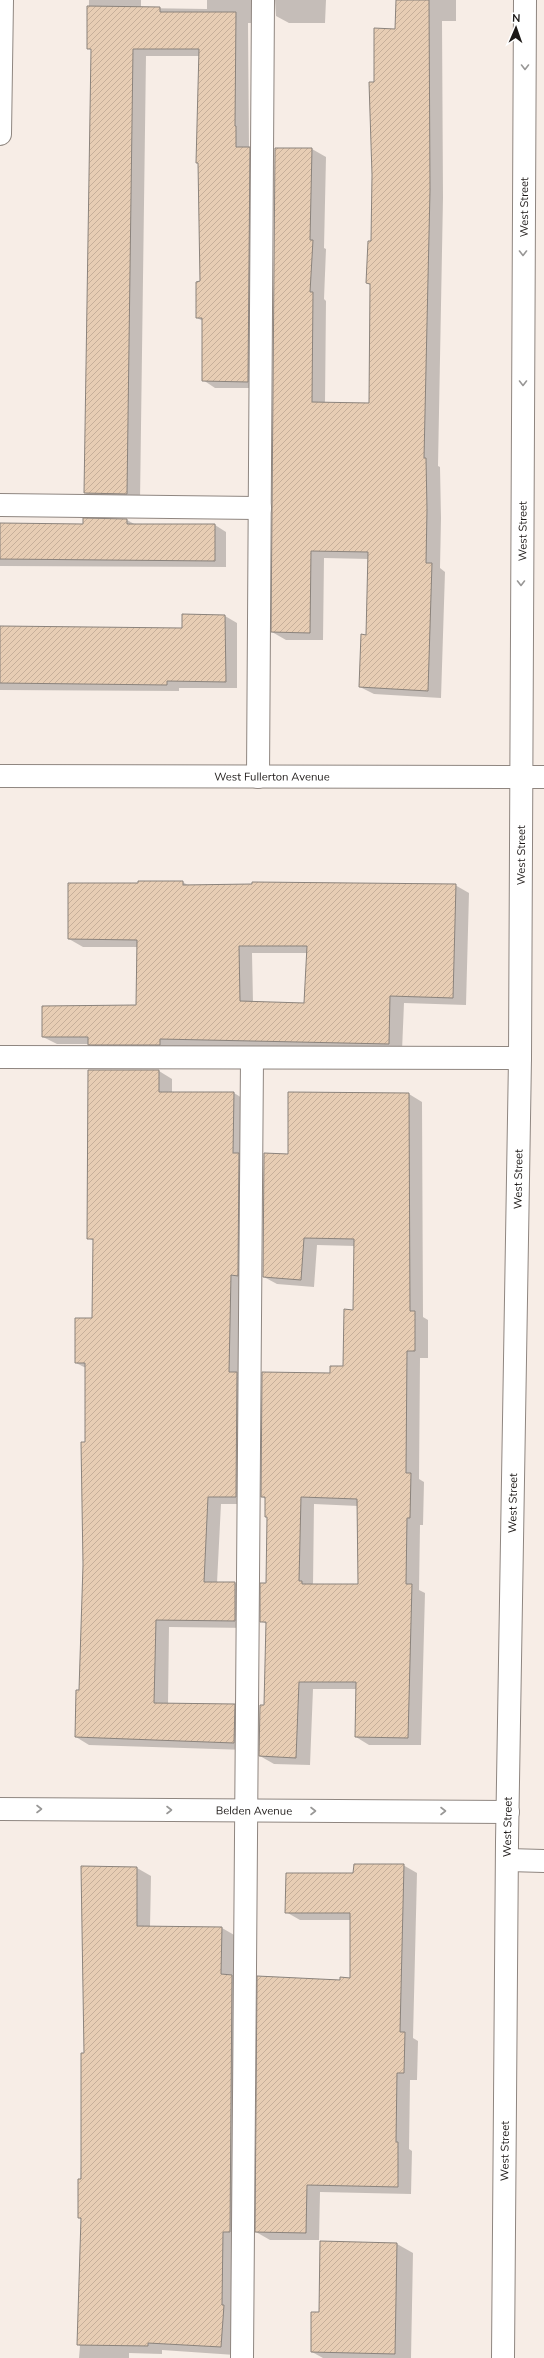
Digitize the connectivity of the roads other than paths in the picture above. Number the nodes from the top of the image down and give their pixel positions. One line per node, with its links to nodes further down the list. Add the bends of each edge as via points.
1 (2, 0): 4 (street)
2 (263, 0): 6 (street)
3 (525, 0): 9 (street, West Street, one-way to 9)
4 (0, 134)
5 (0, 505): 6 (street)
6 (260, 508): 8 (street)
7 (0, 776): 8 (street, West Fullerton Avenue)
8 (258, 777): 9 (street, West Fullerton Avenue)
9 (520, 777): 10 (street, West Fullerton Avenue); 13 (street, West Street)
10 (544, 777)
11 (0, 1057): 12 (street)
12 (252, 1058): 13 (street); 15 (street)
13 (520, 1058): 16 (street, West Street)
14 (0, 1809): 15 (street, Belden Avenue, one-way to 15)
15 (246, 1811): 16 (street, Belden Avenue, one-way to 16); 19 (street)
16 (508, 1812): 17 (street, West Street)
17 (508, 1860): 18 (street); 20 (street, West Street)
18 (544, 1861)
19 (242, 2358)
20 (503, 2358)

